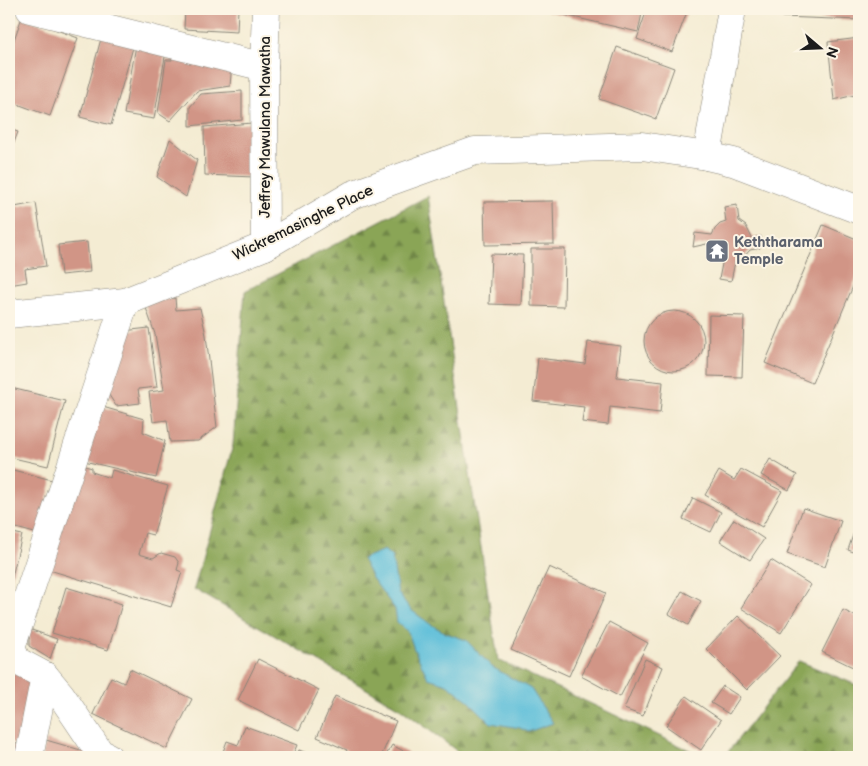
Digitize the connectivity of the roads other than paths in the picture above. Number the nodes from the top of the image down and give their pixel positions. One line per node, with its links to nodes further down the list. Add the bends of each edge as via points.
1 (30, 9): 4 (street)
2 (266, 9): 4 (street, Jeffrey Mawulana Mawatha)
3 (732, 9): 5 (street)
4 (264, 67): 7 (street, Jeffrey Mawulana Mawatha)
5 (707, 156): 6 (street, Wickremasinghe Place, via 733,162); 7 (street, Wickremasinghe Place, via 642,146 475,152 352,195)
6 (859, 210)
7 (265, 246): 8 (street, Wickremasinghe Place)
8 (125, 302): 9 (street, Wickremasinghe Place); 10 (street, via 11,648 17,661)
9 (9, 314)
10 (45, 676): 11 (street); 12 (street, via 100,753)
11 (29, 757)
12 (108, 757)

